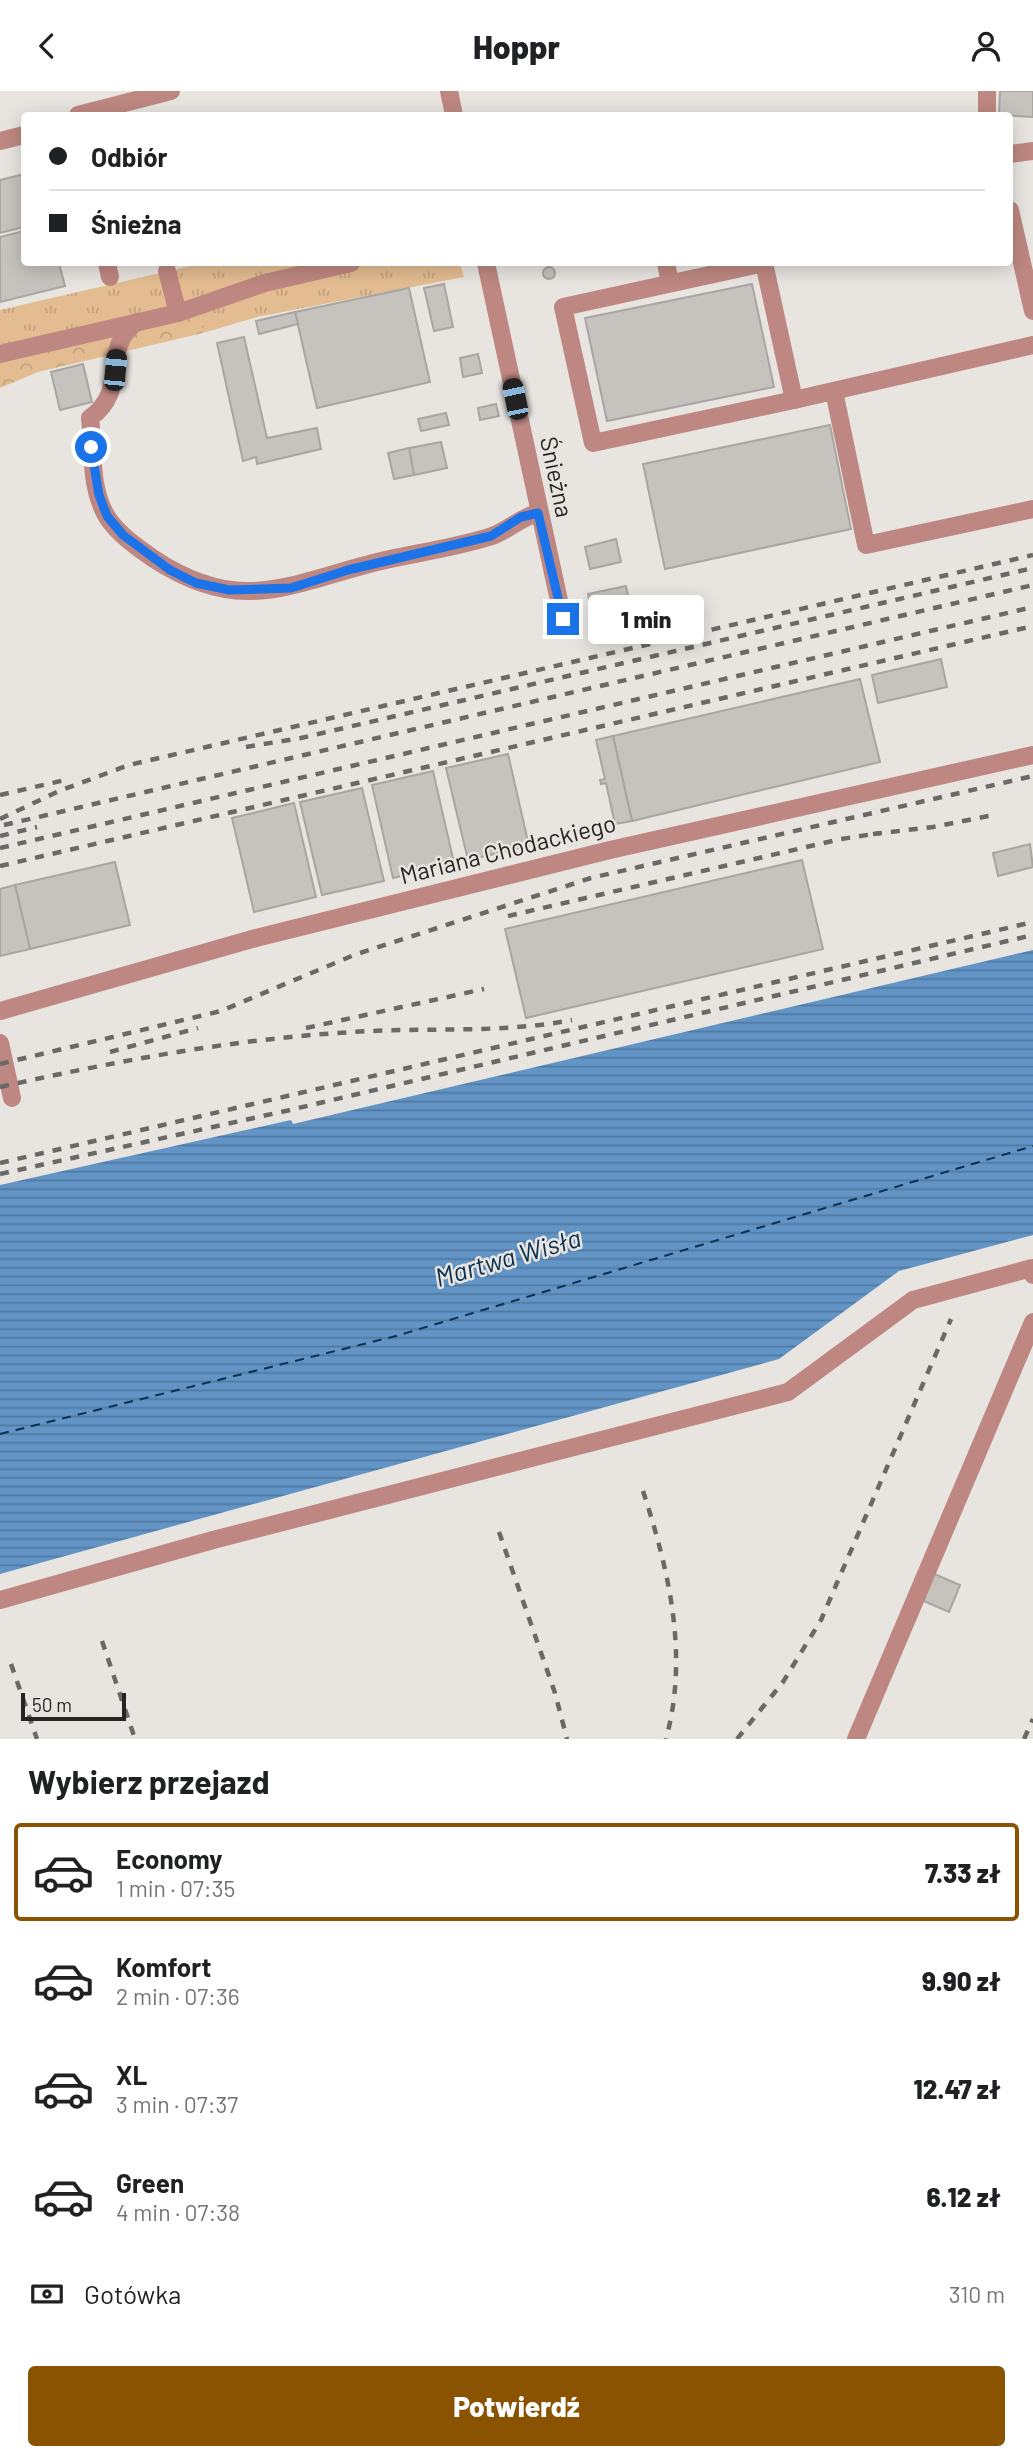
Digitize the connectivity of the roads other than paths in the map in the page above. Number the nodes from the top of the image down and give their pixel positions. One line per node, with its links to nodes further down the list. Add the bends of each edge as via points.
1 (171, 91): 4 (street)
2 (449, 91): 5 (street)
3 (987, 91): 6 (street)
4 (90, 112)
5 (453, 112)
6 (987, 112)
7 (21, 136): 8 (street)
8 (0, 141)
9 (1033, 151): 10 (street)
10 (1013, 154)
11 (1013, 223): 19 (street)
12 (338, 266): 20 (street, via 265,283)
13 (487, 266): 27 (street, Śnieżna)
14 (667, 266): 18 (street)
15 (750, 266): 18 (street)
16 (765, 266): 25 (street)
17 (167, 271): 20 (street)
18 (670, 283): 25 (street, via 563,307 593,443)
19 (1033, 311)
20 (178, 313): 21 (street)
21 (137, 322): 23 (street); 27 (street, via 117,347 109,398 90,418 93,472 107,516 123,535 196,583 229,590 291,588 491,536 521,517)
22 (1033, 345): 24 (street)
23 (0, 354)
24 (834, 391): 25 (street); 26 (street, via 866,545)
25 (794, 400)
26 (1033, 509)
27 (538, 513): 28 (street, Śnieżna)
28 (563, 619)
29 (1033, 755): 30 (street, Mariana Chodackiego, via 610,850 256,938)
30 (0, 1011)
31 (0, 1043): 32 (street)
32 (12, 1098)
33 (1033, 1270): 35 (street, via 913,1300 788,1392 213,1540)
34 (1033, 1322): 36 (street)
35 (0, 1600)
36 (856, 1739)

